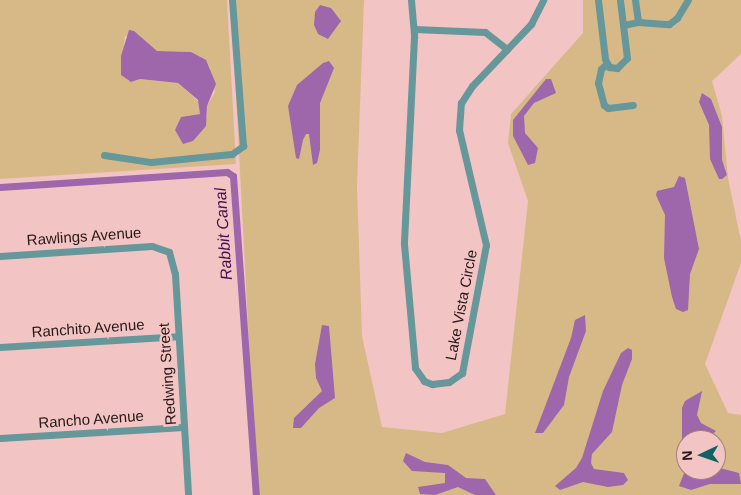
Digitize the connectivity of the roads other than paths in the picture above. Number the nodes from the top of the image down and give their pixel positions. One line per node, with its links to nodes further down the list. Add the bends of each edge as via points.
1 (232, 0): 14 (street, via 242,146 232,154 151,162)
2 (411, 0): 10 (street, Lake Vista Circle)
3 (543, 0): 11 (street, Lake Vista Circle, via 537,17)
4 (598, 0): 12 (street)
5 (620, 0): 9 (street)
6 (635, 0): 8 (street)
7 (688, 0): 8 (street, via 677,18 669,24)
8 (638, 22): 9 (street)
9 (623, 25): 12 (street, via 626,62 617,68)
10 (414, 29): 11 (street, via 477,30 493,36); 11 (street, Lake Vista Circle, via 404,244 415,368 424,381 432,384 450,382 462,373 486,245 459,130 461,103 472,86)
11 (507, 49)
12 (606, 64): 13 (street, via 601,68 598,83 604,105 608,108)
13 (633, 105)
14 (104, 155)
15 (169, 252): 16 (street, Rawlings Avenue, via 152,246); 17 (street, Redwing Street, via 174,266)
16 (0, 256)
17 (178, 336): 18 (street, Ranchito Avenue); 19 (street, Redwing Street)
18 (0, 347)
19 (184, 427): 20 (street, Rancho Avenue); 21 (street, Redwing Street)
20 (0, 438)
21 (188, 495)

